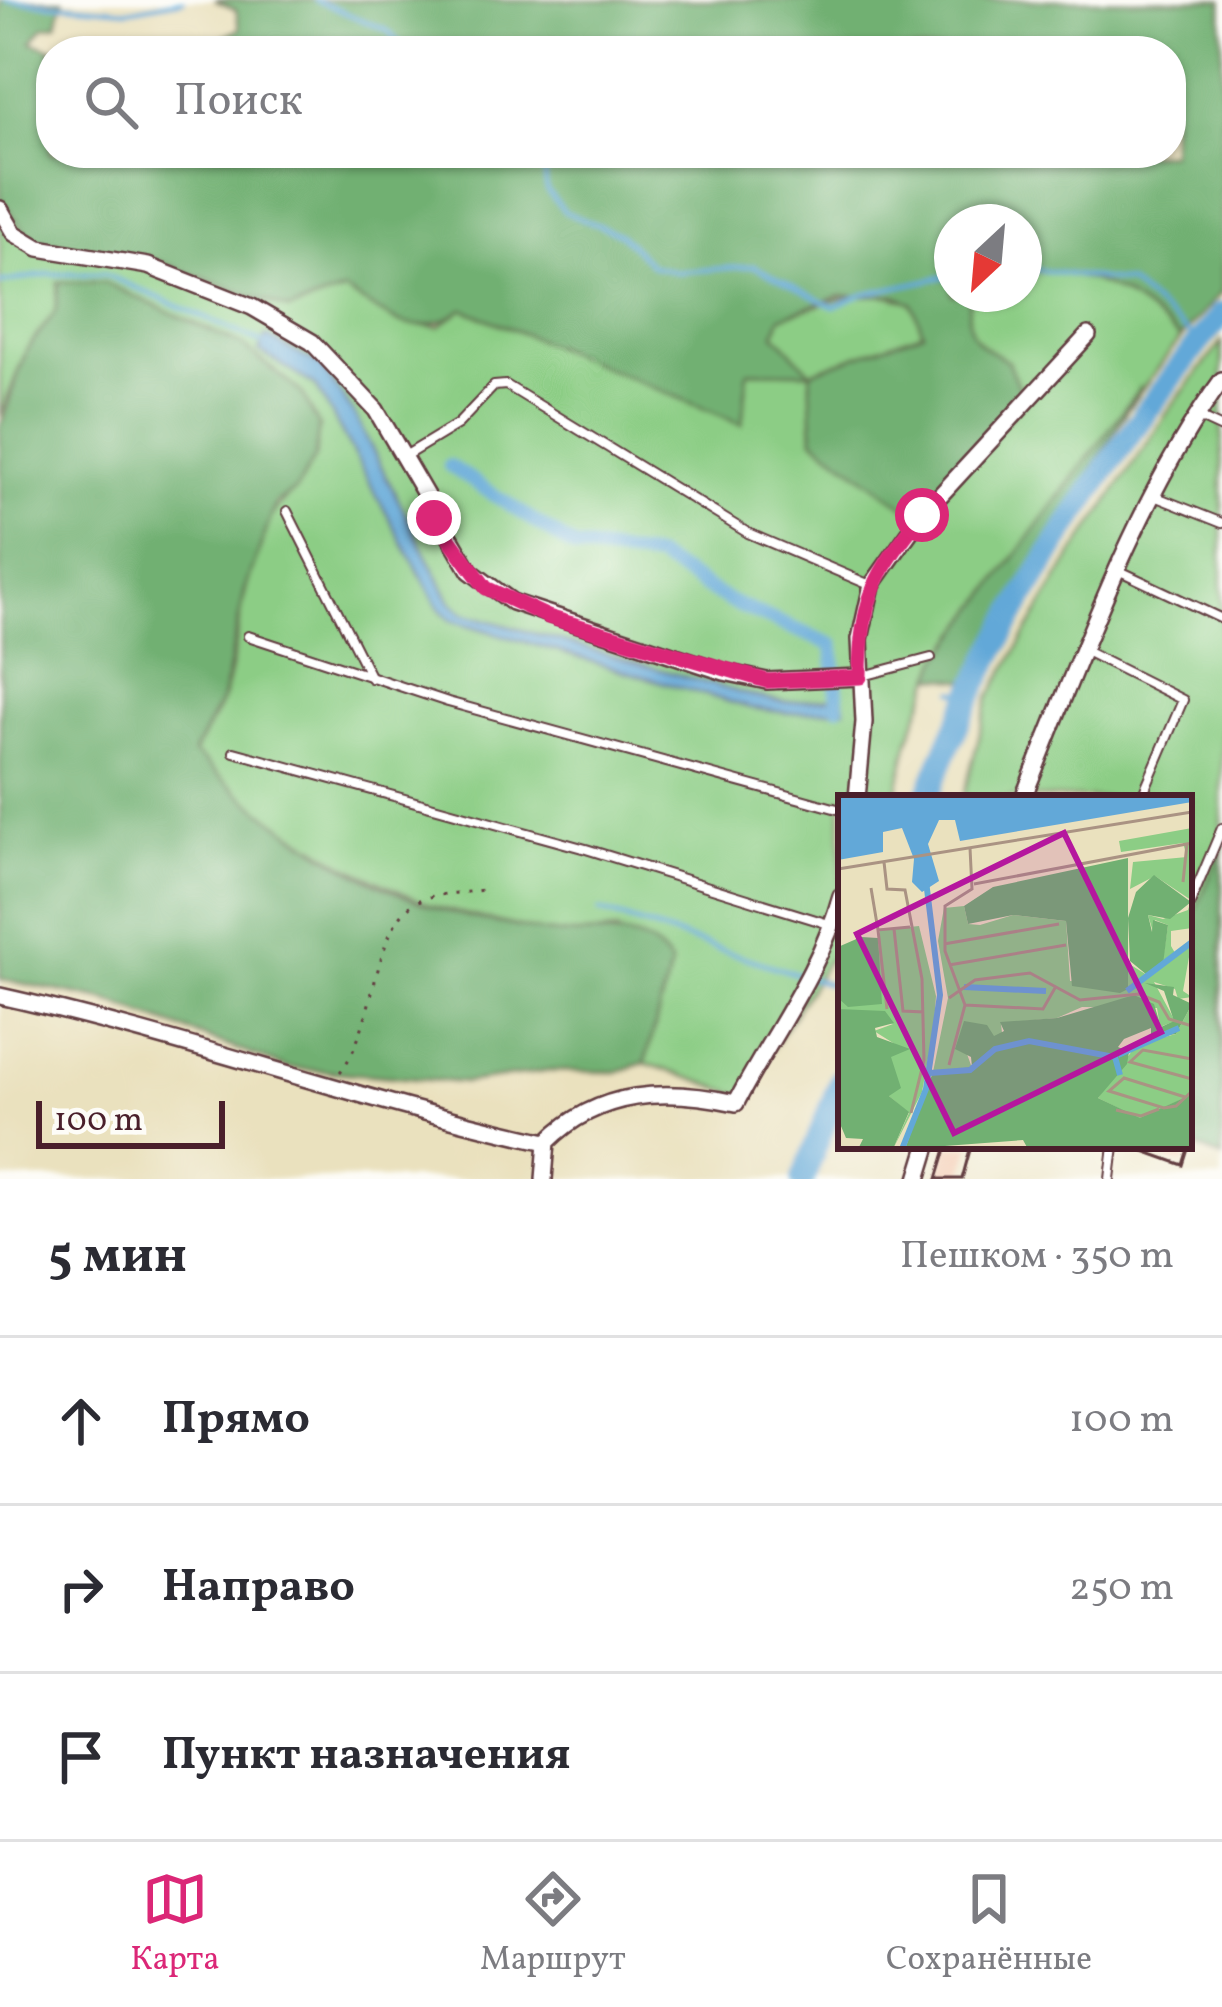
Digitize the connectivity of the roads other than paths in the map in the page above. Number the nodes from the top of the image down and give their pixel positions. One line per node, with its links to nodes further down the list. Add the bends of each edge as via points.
1 (0, 208): 6 (street, via 14,232 39,248 148,266 252,307 312,342 376,410)
2 (1088, 335): 11 (street, via 922,515)
3 (1222, 380): 4 (street)
4 (1195, 416): 5 (lane); 7 (street)
5 (1222, 428)
6 (405, 456): 11 (lane, via 458,424 494,386 506,385 748,532); 16 (street, via 470,571 512,602 767,681)
7 (1154, 496): 9 (lane); 10 (street)
8 (287, 511): 17 (lane)
9 (1222, 523)
10 (1120, 571): 12 (lane); 14 (street)
11 (872, 585): 16 (street)
12 (1222, 619)
13 (248, 636): 17 (lane)
14 (1085, 651): 20 (street); 21 (lane, via 1184,700)
15 (931, 658): 16 (lane)
16 (860, 677): 19 (street)
17 (371, 678): 22 (lane)
18 (234, 752): 26 (lane)
19 (856, 795)
20 (1024, 795)
21 (1142, 795)
22 (838, 809)
23 (1222, 828): 24 (lane)
24 (1192, 899)
25 (838, 907): 26 (street)
26 (833, 926): 28 (street, via 736,1103 667,1092 623,1098 586,1111)
27 (0, 996): 28 (street, via 137,1026 327,1087)
28 (547, 1142): 31 (street)
29 (927, 1149): 32 (street)
30 (1114, 1149): 33 (lane)
31 (544, 1179)
32 (918, 1179)
33 (1110, 1179)

